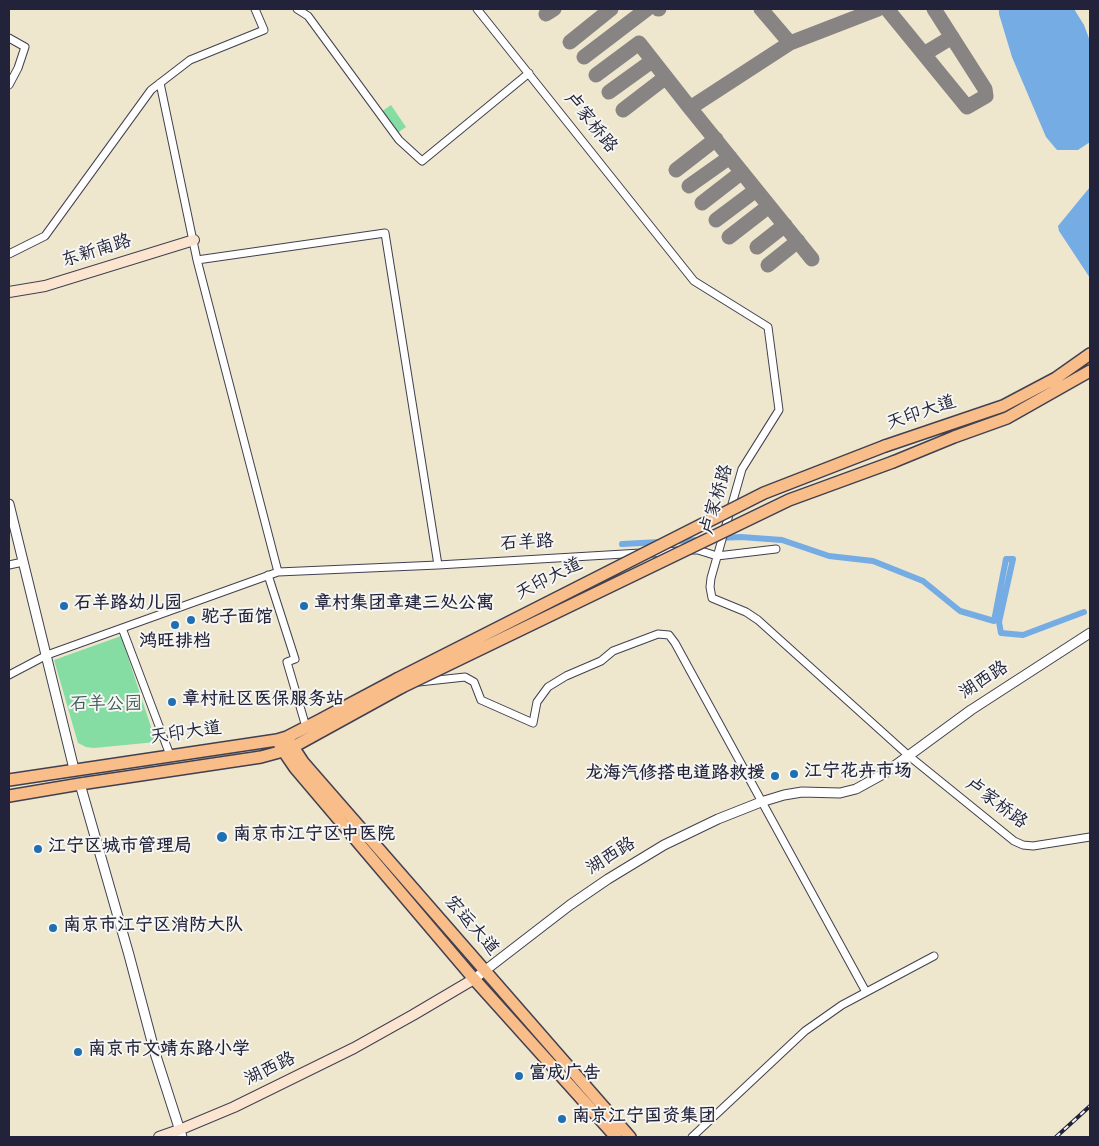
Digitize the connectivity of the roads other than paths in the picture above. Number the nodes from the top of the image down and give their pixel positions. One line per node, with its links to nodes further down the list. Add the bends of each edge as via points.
1 (255, 9): 6 (street, via 264,30 190,60)
2 (297, 9): 5 (street, via 308,16 399,140 422,161)
3 (477, 9): 5 (street, 卢家桥路)
4 (9, 38): 7 (street, via 25,47)
5 (529, 73): 16 (street, 卢家桥路, via 694,281 768,327 779,410 742,469)
6 (160, 83): 8 (street); 9 (street, via 151,90 45,236)
7 (9, 85)
8 (194, 240): 10 (street); 11 (main road, 东新南路, via 45,286)
9 (9, 254)
10 (197, 260): 19 (street, via 385,233); 20 (street)
11 (9, 292)
12 (1090, 354): 26 (main road, 天印大道, bridge, via 1056,378 1003,406 885,446 764,493)
13 (1090, 371): 26 (main road, 天印大道, bridge, via 1007,418 789,500)
14 (9, 504): 17 (street)
15 (776, 549): 16 (street, 石羊路)
16 (717, 556): 19 (street, 石羊路, via 698,550); 30 (street, 卢家桥路, via 711,578 712,598 758,620)
17 (23, 562): 18 (street); 24 (street)
18 (9, 565)
19 (438, 565): 20 (street, 石羊路)
20 (278, 572): 21 (street, 石羊路)
21 (268, 575): 22 (street, 石羊路); 27 (street, via 295,659 287,662)
22 (122, 628): 24 (street, 石羊路); 29 (street)
23 (1090, 633): 30 (street, 湖西路, via 971,710)
24 (47, 655): 25 (street, 石羊路); 31 (street)
25 (9, 675)
26 (399, 683): 27 (main road, 天印大道); 28 (main road, 天印大道); 35 (street, via 465,677 474,682 481,700 533,724 537,702 548,687 613,652 658,634 669,635)
27 (306, 727): 28 (main road, 天印大道)
28 (285, 744): 29 (main road, 天印大道); 33 (main road, 天印大道, via 261,757); 38 (main road, 宏运大道); 39 (main road, 宏运大道, via 296,768)
29 (170, 755): 31 (main road, 天印大道)
30 (908, 756): 35 (street, 湖西路, via 856,788 840,793 802,792); 36 (street, 卢家桥路, via 1022,845)
31 (74, 769): 32 (main road, 天印大道)
32 (9, 780)
33 (80, 784): 34 (main road, 天印大道); 41 (street, via 154,1053)
34 (9, 796)
35 (761, 802): 38 (street, 湖西路, via 664,845 608,879); 40 (street)
36 (1090, 837)
37 (934, 956): 40 (street)
38 (485, 971): 39 (street, 湖西路); 44 (main road, 宏运大道)
39 (474, 979): 41 (main road, 湖西路, via 354,1048); 43 (main road, 宏运大道)
40 (866, 992): 45 (street, via 805,1031)
41 (180, 1134): 42 (main road, 湖西路)
42 (159, 1137)
43 (616, 1137)
44 (630, 1137)
45 (692, 1137)

